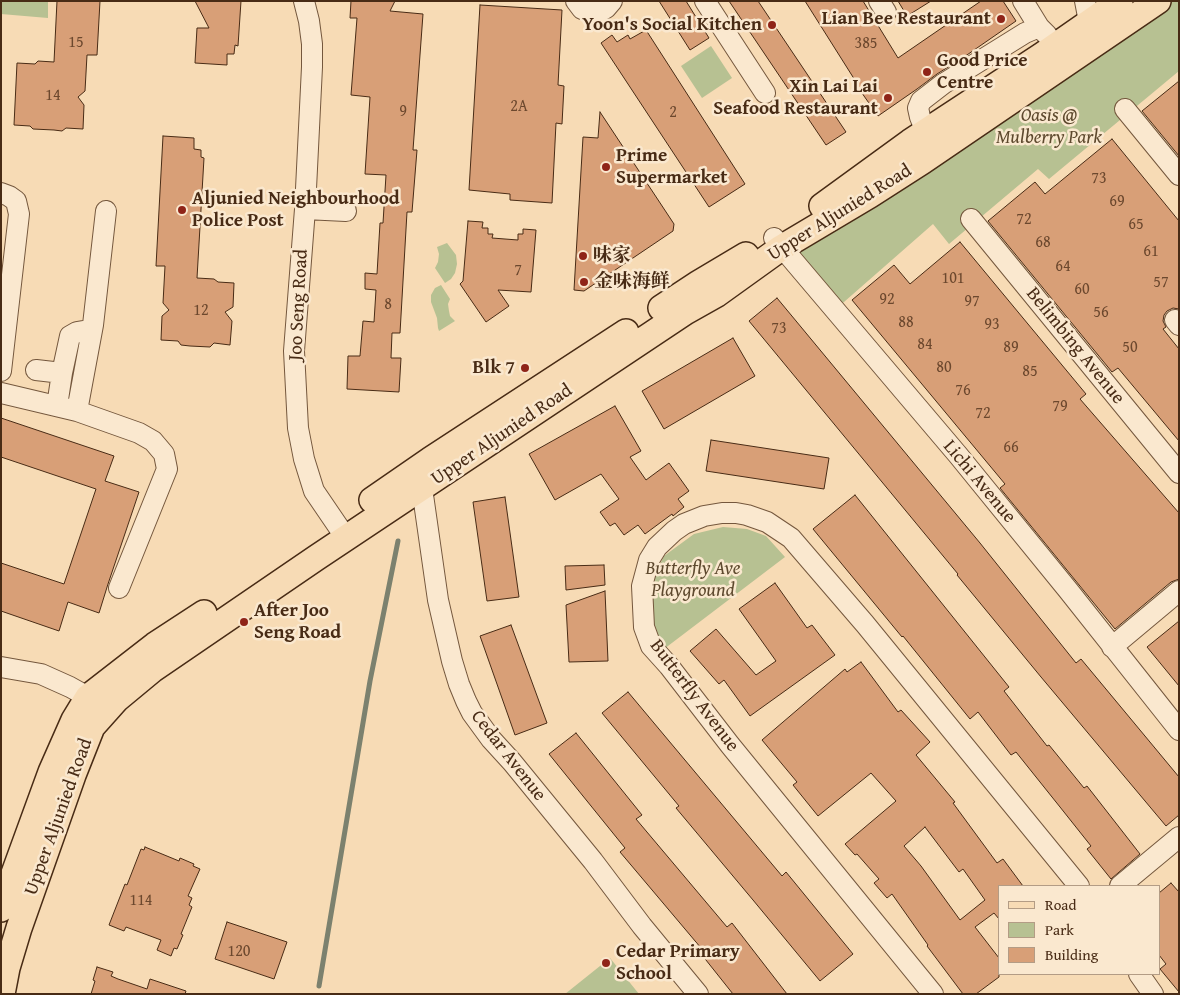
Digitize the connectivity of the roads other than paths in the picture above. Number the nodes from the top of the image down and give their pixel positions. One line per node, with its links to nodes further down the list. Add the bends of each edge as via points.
1 (304, 1): 16 (street, Joo Seng Road, via 312,44)
2 (576, 1): 3 (street, via 582,9 599,12)
3 (612, 1)
4 (705, 1): 11 (street)
5 (1023, 1): 9 (street)
6 (1120, 1): 8 (main road, Upper Aljunied Road)
7 (1158, 1): 10 (main road, Upper Aljunied Road)
8 (1087, 12): 10 (main road, Upper Aljunied Road)
9 (1039, 26): 10 (street); 13 (street, via 943,84 921,101 918,108 920,117)
10 (1061, 55): 13 (main road, Upper Aljunied Road)
11 (765, 93)
12 (1125, 109): 14 (street)
13 (932, 141): 20 (main road, Upper Aljunied Road, via 870,194)
14 (1179, 175)
15 (1, 193): 23 (street, via 16,201 19,214)
16 (305, 209): 18 (street); 30 (street, Joo Seng Road, via 294,351 298,428 314,491)
17 (106, 211): 21 (street)
18 (346, 211)
19 (971, 219): 28 (street, Belimbing Avenue)
20 (778, 243): 29 (main road, Upper Aljunied Road, via 717,294); 33 (street, Lichi Avenue, via 964,463)
21 (91, 332): 24 (street, via 70,336); 27 (street)
22 (36, 370): 24 (street)
23 (1, 371)
24 (62, 373): 26 (street)
25 (1, 393): 26 (street)
26 (57, 406): 27 (street)
27 (77, 411): 31 (street, via 153,441 164,454 166,462 167,469)
28 (1179, 473)
29 (417, 480): 30 (main road, Upper Aljunied Road); 43 (street, Cedar Avenue, via 452,661 472,713)
30 (342, 531): 35 (main road, Upper Aljunied Road, via 306,546 155,645)
31 (119, 588)
32 (1179, 591): 33 (street)
33 (1112, 647): 36 (street, Lichi Avenue)
34 (1, 667): 35 (street, via 40,674)
35 (97, 704): 40 (main road, Upper Aljunied Road, via 74,720 51,772); 42 (main road, Upper Aljunied Road, via 92,727 19,928 6,968)
36 (1179, 730)
37 (1179, 837): 39 (street)
38 (1078, 885): 44 (street, Butterfly Avenue, via 791,538 767,522 736,514 704,516 674,531 649,560 642,586 644,627 651,646)
39 (1121, 885)
40 (1, 909)
41 (1140, 975): 45 (street)
42 (2, 994)
43 (698, 994)
44 (934, 994)
45 (1153, 994)

